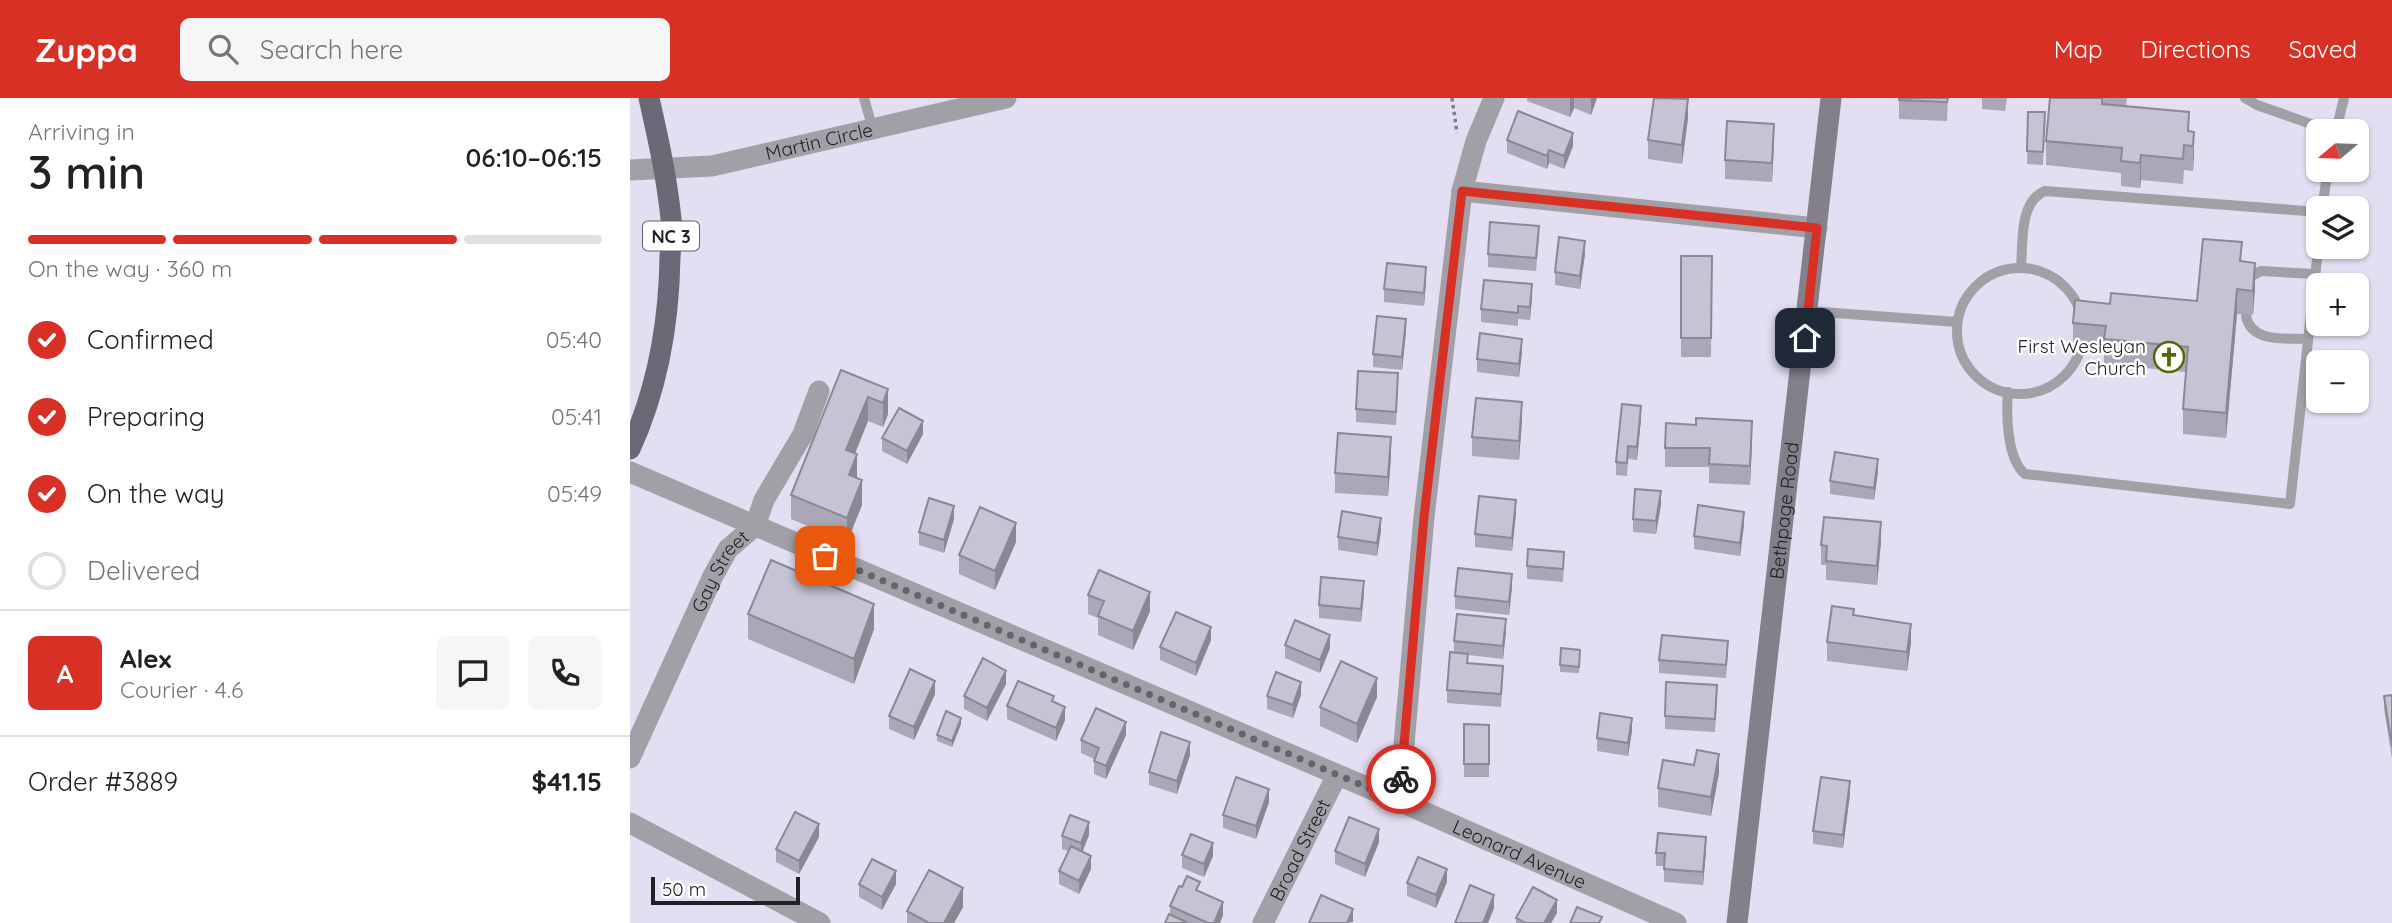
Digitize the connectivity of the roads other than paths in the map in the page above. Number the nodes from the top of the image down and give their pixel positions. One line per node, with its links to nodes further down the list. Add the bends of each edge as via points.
1 (649, 98): 11 (main road, NC 3)
2 (864, 98): 10 (lane)
3 (1006, 98): 10 (street, Martin Circle)
4 (1494, 98): 13 (street)
5 (1831, 98): 15 (main road, Bethpage Road)
6 (2245, 98): 9 (lane)
7 (2344, 98): 8 (lane)
8 (2339, 119)
9 (2306, 122)
10 (873, 130): 11 (street, Martin Circle, via 712,166)
11 (665, 169): 12 (street, Martin Circle); 26 (main road, NC 3, via 671,222 670,281 659,360)
12 (630, 170)
13 (1462, 191): 15 (street); 31 (street, via 1424,517)
14 (2306, 209): 16 (lane, via 2045,191 2033,197 2028,210)
15 (1817, 228): 19 (main road, Bethpage Road)
16 (2021, 268): 21 (lane, via 1991,274 1975,286 1963,302); 25 (lane, via 2050,275 2066,287 2083,324 2082,344 2064,377 2050,387 2033,393)
17 (2306, 274): 18 (lane, via 2261,271)
18 (2248, 285)
19 (1808, 312): 21 (lane); 36 (main road, Bethpage Road)
20 (2246, 316): 23 (lane, via 2256,334)
21 (1957, 322): 25 (lane, via 1957,339 1971,371 1984,383)
22 (2308, 336): 23 (lane)
23 (2308, 339): 25 (lane, via 2290,504 2025,474 2019,469 2010,438)
24 (819, 391): 28 (street, Gay Street, via 803,434 764,500)
25 (2008, 392)
26 (630, 449)
27 (630, 472): 28 (street, Leonard Avenue)
28 (755, 526): 29 (street, Gay Street, via 728,550 713,576); 30 (street, Leonard Avenue)
29 (630, 758)
30 (1337, 775): 31 (street, Leonard Avenue); 34 (street, Broad Street)
31 (1399, 801): 35 (street, Leonard Avenue)
32 (630, 823): 33 (street)
33 (820, 923)
34 (1263, 923)
35 (1676, 923)
36 (1737, 923)

